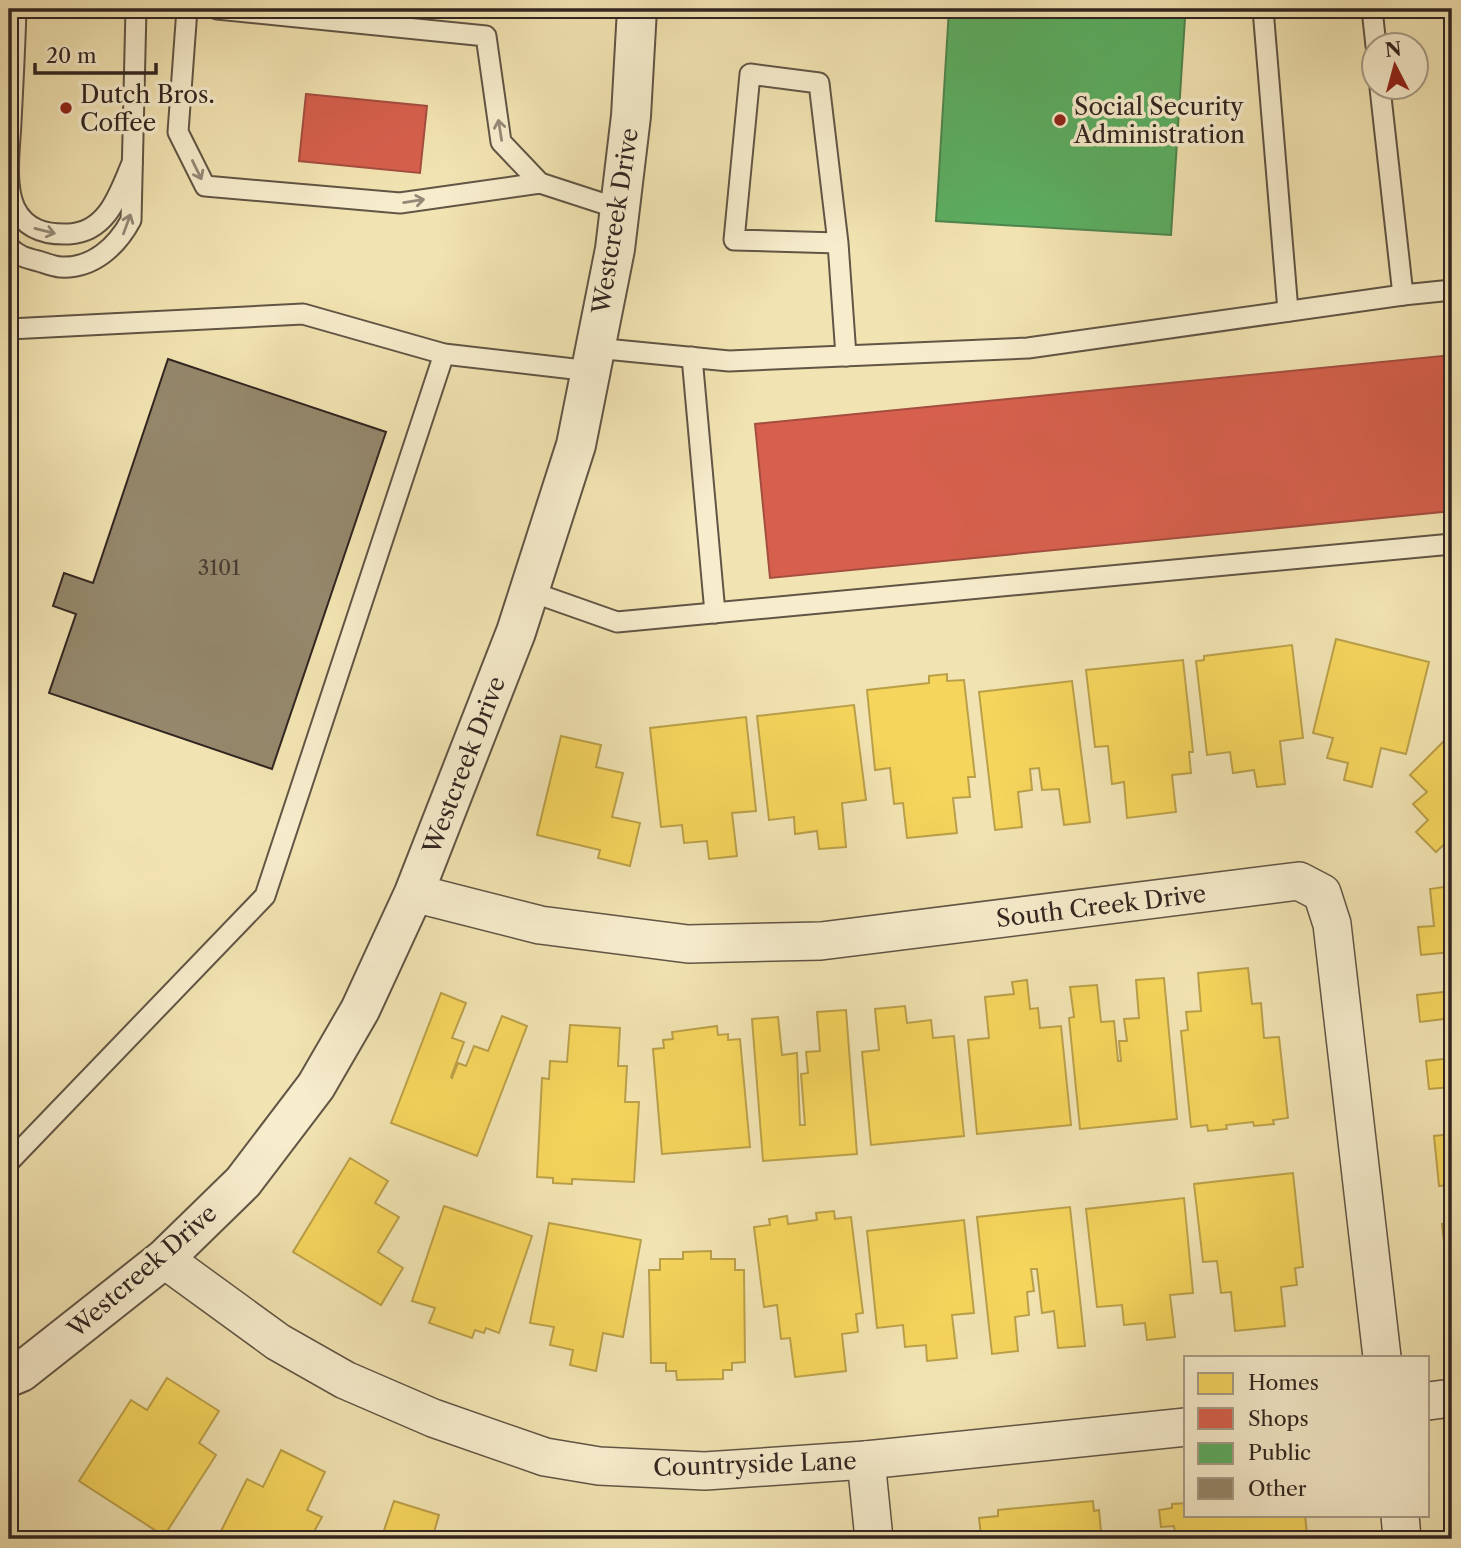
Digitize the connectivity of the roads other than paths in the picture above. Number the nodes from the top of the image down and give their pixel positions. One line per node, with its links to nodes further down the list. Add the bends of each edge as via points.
1 (16, 9): 10 (lane, one-way to 10, via 9,176 15,207 30,228 50,235 79,233 95,225 111,210)
2 (136, 9): 10 (lane)
3 (187, 9): 11 (lane, one-way to 11, via 178,132 205,186 400,204)
4 (217, 9): 11 (lane, one-way to 4, via 501,142 486,36)
5 (637, 9): 12 (street, Westcreek Drive)
6 (1263, 9): 17 (lane)
7 (1372, 9): 8 (lane)
8 (1374, 32)
9 (1381, 102): 16 (lane)
10 (132, 163): 14 (lane, one-way to 10, via 18,256 60,267 85,263 110,250 131,220)
11 (540, 183): 12 (lane)
12 (620, 209): 22 (street, Westcreek Drive)
13 (838, 243): 13 (lane, via 819,83 750,74 734,240); 20 (lane)
14 (9, 247)
15 (1452, 290): 16 (lane)
16 (1402, 295): 17 (lane)
17 (1288, 312): 20 (lane, via 1028,348)
18 (9, 329): 19 (lane, via 303,314)
19 (444, 354): 22 (lane); 27 (lane, via 265,896)
20 (846, 356): 21 (lane, via 729,361)
21 (692, 357): 22 (lane); 25 (lane)
22 (593, 360): 24 (street, Westcreek Drive, via 576,445)
23 (1452, 544): 25 (lane)
24 (529, 591): 25 (lane, via 617,622); 26 (street, Westcreek Drive)
25 (715, 613)
26 (414, 893): 28 (street, Westcreek Drive, via 360,1010 316,1086 243,1182); 29 (street, South Creek Drive, via 540,925 688,944 821,941 1299,881 1322,893 1332,924)
27 (9, 1162)
28 (164, 1259): 30 (street, Westcreek Drive); 34 (street, Countryside Lane, via 278,1342 345,1380 433,1418 545,1457 599,1466 705,1471)
29 (1382, 1356)
30 (9, 1377)
31 (1452, 1398): 32 (street)
32 (1430, 1401)
33 (1184, 1427): 34 (street, Countryside Lane)
34 (866, 1461): 36 (street)
35 (1399, 1516): 37 (street)
36 (874, 1539)
37 (1402, 1539)

